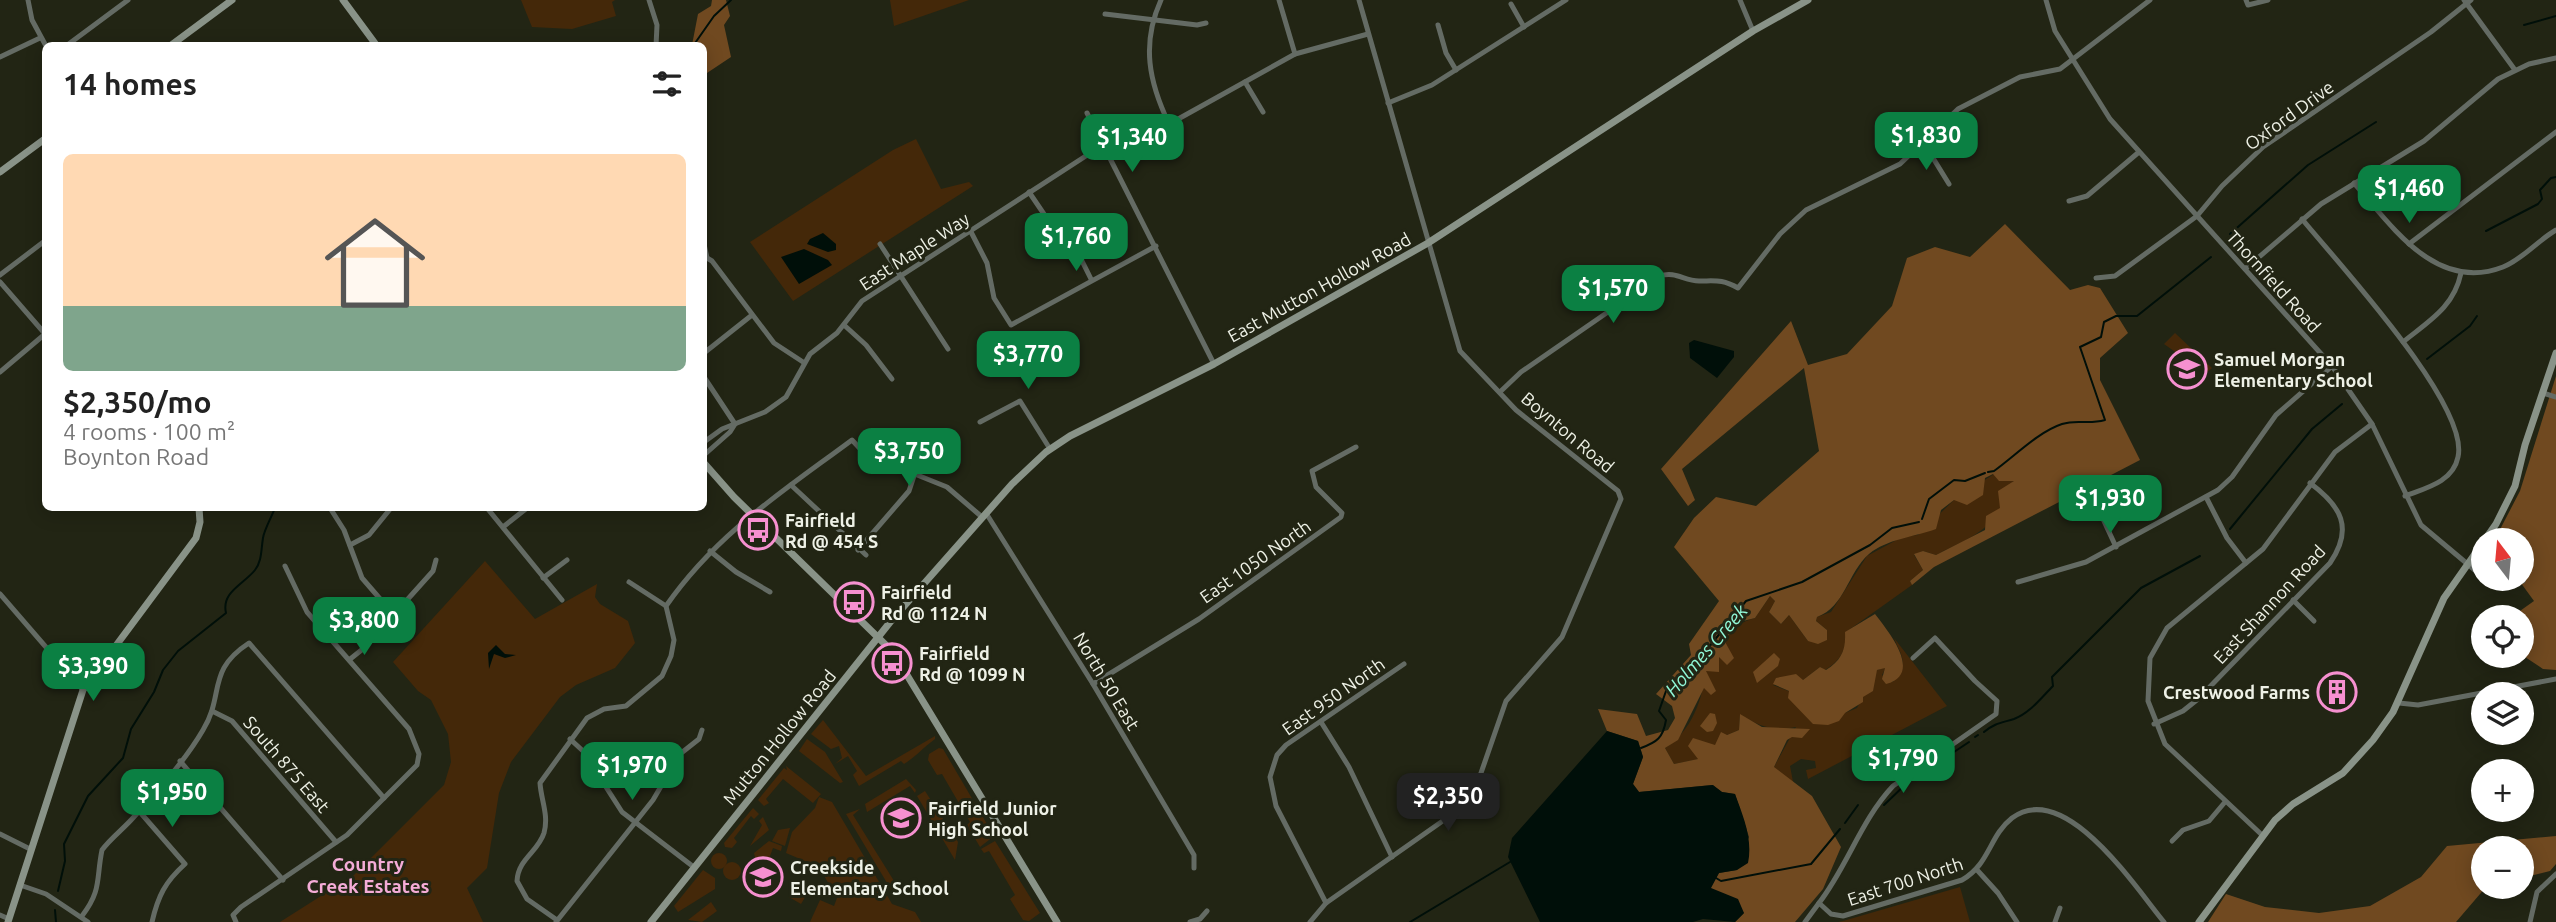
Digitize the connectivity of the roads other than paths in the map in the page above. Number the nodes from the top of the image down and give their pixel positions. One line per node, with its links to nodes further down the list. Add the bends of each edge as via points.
1 (28, 0): 25 (street)
2 (128, 0): 27 (street)
3 (232, 0): 28 (street)
4 (343, 0): 29 (street)
5 (649, 0): 30 (street, via 657,25)
6 (1161, 0): 19 (street)
7 (1279, 0): 31 (street)
8 (1359, 0): 24 (street, Boynton Road)
9 (1566, 0): 22 (street)
10 (1740, 0): 23 (street)
11 (1808, 0): 23 (street, East Mutton Hollow Road)
12 (2046, 0): 34 (street, Thornfield Road, via 2055,31)
13 (2150, 0): 34 (street)
14 (2268, 0): 16 (street)
15 (2467, 1): 36 (street); 52 (street, Oxford Drive, via 2431,32 2263,147)
16 (2247, 3)
17 (1511, 4): 22 (street)
18 (1105, 14): 19 (street)
19 (1153, 20): 20 (street); 41 (street, via 1148,63)
20 (1206, 23)
21 (1438, 25): 35 (street)
22 (1524, 27): 35 (street)
23 (1753, 31): 57 (street, East Mutton Hollow Road)
24 (1368, 34): 31 (street, East Maple Way); 38 (street, Boynton Road)
25 (40, 38): 26 (street); 32 (street)
26 (43, 42)
27 (71, 42)
28 (175, 42)
29 (374, 42)
30 (656, 42)
31 (1295, 54): 37 (street, East Maple Way)
32 (0, 57)
33 (2556, 58): 36 (street)
34 (2073, 61): 45 (street, via 2060,69 2020,77 1958,109); 46 (street, Thornfield Road, via 2110,118)
35 (1456, 70): 38 (street)
36 (2515, 70): 48 (street, via 2482,91 2424,141)
37 (1245, 82): 39 (street); 41 (street, East Maple Way)
38 (1388, 103): 57 (street, Boynton Road)
39 (1263, 112)
40 (1087, 113): 44 (street)
41 (1170, 124): 44 (street, East Maple Way)
42 (2556, 132): 59 (street)
43 (42, 141): 47 (street)
44 (1103, 145): 50 (street, East Maple Way); 60 (street)
45 (1920, 147): 49 (street); 83 (street, via 1900,164 1792,221 1738,288 1719,278 1698,281 1679,274 1660,276 1521,372)
46 (2140, 152): 51 (street, via 2087,196); 52 (street, Thornfield Road)
47 (0, 172)
48 (2354, 183): 53 (street); 59 (street)
49 (1949, 184)
50 (1029, 192): 54 (street, East Maple Way); 67 (street, via 1050,223 1071,239)
51 (2069, 201)
52 (2197, 216): 62 (street, Thornfield Road); 66 (street, Oxford Drive, via 2115,276)
53 (2302, 219): 62 (street); 73 (street)
54 (970, 230): 65 (street, East Maple Way); 67 (street, via 987,263 994,298 1010,325)
55 (2556, 230): 63 (street, via 2502,267)
56 (42, 243): 64 (street)
57 (1427, 243): 78 (street, East Mutton Hollow Road); 83 (street, Boynton Road, via 1460,351)
58 (880, 244): 65 (street)
59 (2409, 244): 63 (street, via 2426,259)
60 (1156, 246): 67 (street); 78 (street)
61 (707, 260): 69 (street)
62 (2245, 269): 79 (street, Thornfield Road)
63 (2461, 273): 73 (street, via 2457,291 2446,307)
64 (0, 275)
65 (901, 276): 70 (street, East Maple Way, via 862,301); 74 (street)
66 (2096, 278)
67 (1091, 279)
68 (0, 282): 71 (street)
69 (752, 315): 75 (street); 77 (street, via 774,343)
70 (844, 325): 77 (street, East Maple Way); 81 (street)
71 (42, 331)
72 (42, 337): 80 (street)
73 (2403, 342): 97 (street, via 2420,363 2460,444 2453,471 2441,482)
74 (948, 349)
75 (707, 351)
76 (2556, 353): 84 (street)
77 (803, 362): 87 (street, East Maple Way, via 786,397)
78 (1214, 364): 91 (street, East Mutton Hollow Road)
79 (2332, 366): 88 (street, Thornfield Road); 98 (street, via 2276,415 2232,477)
80 (0, 372)
81 (892, 379)
82 (707, 382): 87 (street)
83 (1501, 391): 152 (street, Boynton Road, via 1516,410 1618,491 1621,499 1563,637 1506,701 1473,796)
84 (2543, 393): 85 (street); 116 (street, via 2515,486 2496,524)
85 (2556, 397)
86 (980, 422): 91 (street, via 1020,401)
87 (735, 424): 89 (street, East Maple Way); 92 (street, East Maple Way)
88 (2372, 425): 95 (street, via 2335,452); 97 (street, Thornfield Road)
89 (707, 440)
90 (1356, 447): 134 (street, East 1050 North, via 1312,471 1316,487 1341,517 1199,619)
91 (1050, 449): 106 (street, East Mutton Hollow Road)
92 (707, 452)
93 (707, 466): 105 (street)
94 (914, 476): 96 (street, North 50 East, via 865,454 852,440); 106 (street, North 50 East, via 947,488); 110 (street, via 909,491)
95 (2310, 483): 115 (street, via 2263,549); 125 (street, East Shannon Road, via 2337,509 2343,537 2330,563)
96 (791, 485): 105 (street); 110 (street)
97 (2405, 496): 116 (street, Thornfield Road, via 2421,525)
98 (2206, 497): 109 (street); 115 (street)
99 (2097, 506): 109 (street)
100 (199, 511): 135 (street, via 196,538)
101 (332, 511): 108 (street)
102 (389, 511): 108 (street, via 369,535)
103 (490, 511): 107 (street)
104 (523, 511): 107 (street)
105 (751, 513): 111 (street); 129 (street)
106 (984, 515): 129 (street, East Mutton Hollow Road); 134 (street, North 50 East)
107 (503, 527): 119 (street)
108 (350, 545): 127 (street, via 362,578)
109 (2116, 547): 121 (street, via 2058,572)
110 (858, 550): 112 (street)
111 (710, 551): 122 (street); 126 (street)
112 (866, 555)
113 (436, 560): 127 (street, via 433,571)
114 (567, 560): 119 (street)
115 (2246, 563): 139 (street, via 2181,614 2157,642 2150,658 2148,701)
116 (2466, 563): 118 (street, Thornfield Road); 136 (street, via 2444,598)
117 (285, 566): 131 (street, via 307,612)
118 (2471, 567)
119 (543, 578): 124 (street)
120 (629, 582): 126 (street)
121 (2018, 582)
122 (770, 592)
123 (0, 594): 135 (street)
124 (562, 600)
125 (2293, 600): 128 (street); 139 (street, East Shannon Road, via 2198,699)
126 (666, 606): 141 (street, via 674,640 662,676 626,706 604,709 587,718)
127 (394, 615): 131 (street)
128 (2314, 621)
129 (879, 636): 153 (street, Mutton Hollow Road); 171 (street, via 913,681)
130 (1913, 658): 160 (street, via 1935,638 1999,707 1996,714 1882,798)
131 (349, 660): 143 (street, via 409,729 419,754 417,765)
132 (1404, 664): 138 (street, East 950 North)
133 (2556, 679): 136 (street, via 2418,705)
134 (1093, 684): 154 (street, North 50 East, via 1194,855)
135 (83, 690): 151 (street)
136 (2399, 703): 148 (street, via 2343,773 2293,804)
137 (212, 711): 142 (street); 143 (street, via 217,679 229,656 249,643); 150 (street, South 875 East, via 232,721)
138 (1321, 722): 152 (street, via 1349,767); 159 (street, East 950 North, via 1286,745 1277,755 1270,777 1271,792)
139 (2154, 724): 144 (street, via 2176,757)
140 (702, 730): 146 (street, via 699,739 670,768 663,786)
141 (570, 739): 146 (street, via 583,751 622,812); 167 (street, via 540,783 547,813 544,834 521,863 517,881 527,898)
142 (180, 761): 145 (street); 157 (street)
143 (384, 798): 150 (street)
144 (2225, 802): 148 (street); 149 (street, via 2208,821 2183,830)
145 (139, 811): 164 (street, via 102,850 100,884); 169 (street, via 185,864 166,880)
146 (636, 822): 153 (street); 167 (street)
147 (0, 834): 151 (street)
148 (2262, 835): 178 (street)
149 (2172, 841)
150 (336, 842): 157 (street)
151 (30, 849): 158 (street)
152 (1392, 857): 159 (street, Boynton Road)
153 (695, 868): 170 (street, Mutton Hollow Road)
154 (1194, 868)
155 (1978, 871): 160 (street, East 700 North, via 1843,916 1831,914); 175 (street); 177 (street, East 700 North, via 2013,817 2039,810 2063,814 2086,830)
156 (2556, 874): 179 (street, via 2537,892)
157 (283, 880): 165 (street, via 241,907)
158 (20, 885): 164 (street, via 46,894); 166 (street)
159 (1326, 903): 173 (street, Boynton Road)
160 (1819, 904): 174 (street)
161 (2060, 908): 176 (street)
162 (1206, 911): 172 (street)
163 (0, 915): 166 (street)
164 (82, 916): 168 (street)
165 (234, 919)
166 (8, 920)
167 (557, 921)
168 (88, 922)
169 (152, 922)
170 (651, 922)
171 (1057, 922)
172 (1190, 922)
173 (1310, 922)
174 (1805, 922)
175 (2017, 922)
176 (2055, 922)
177 (2164, 922)
178 (2199, 922)
179 (2530, 922)

